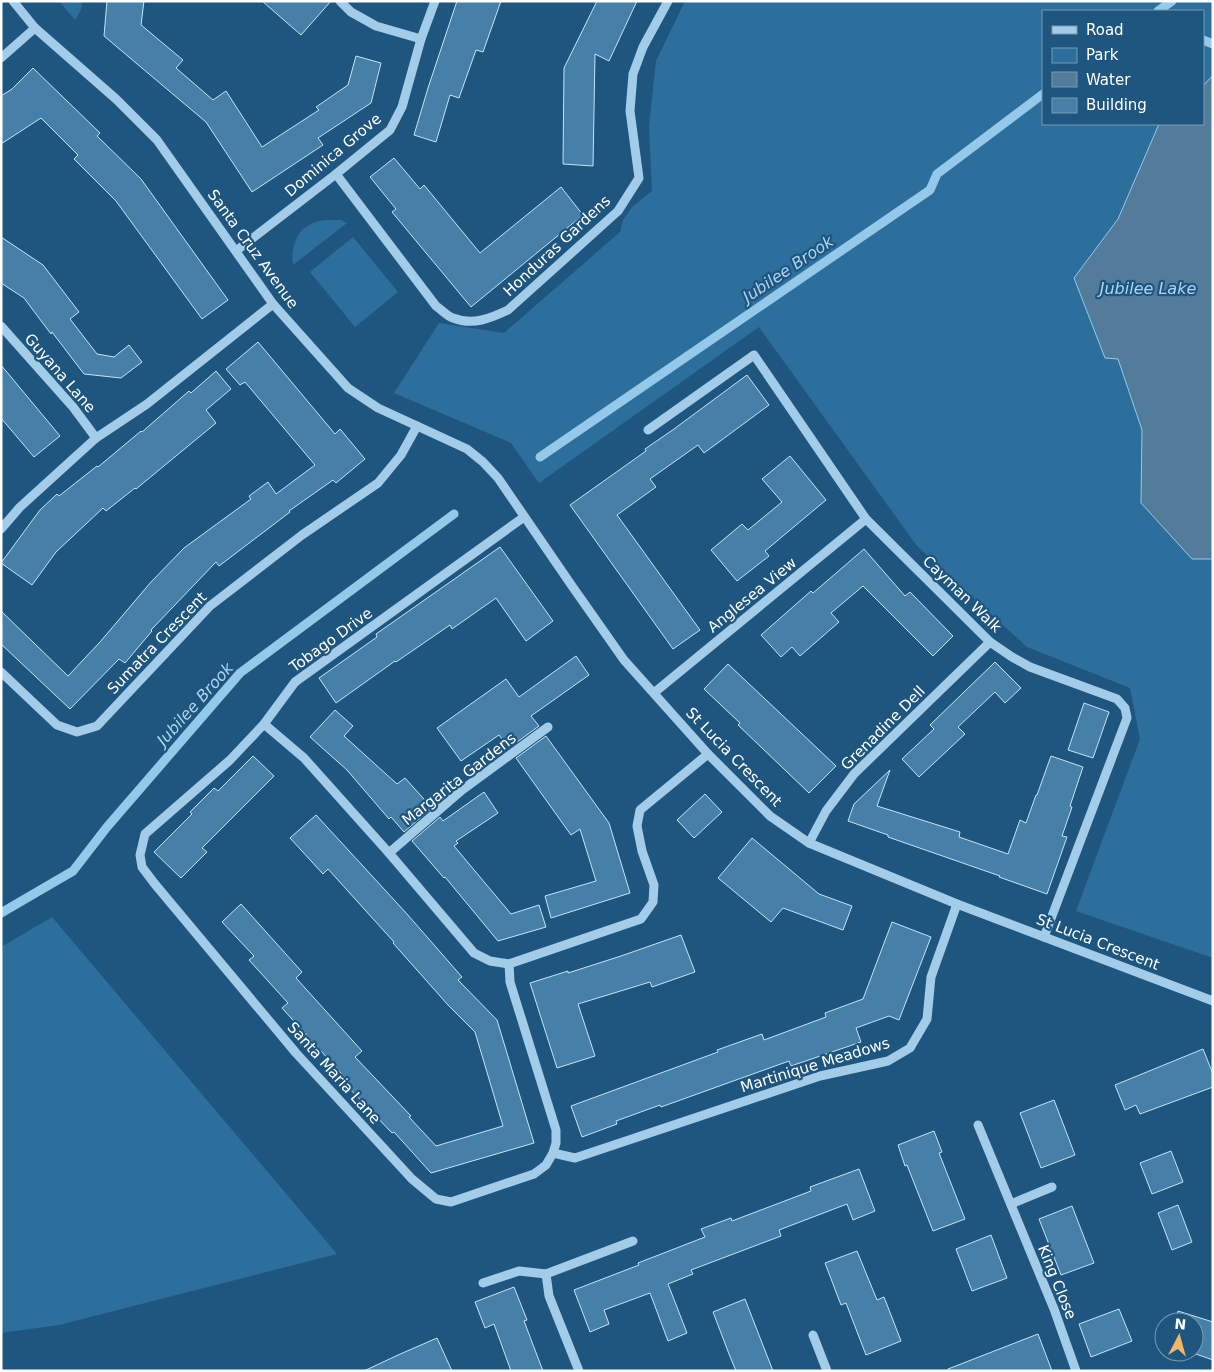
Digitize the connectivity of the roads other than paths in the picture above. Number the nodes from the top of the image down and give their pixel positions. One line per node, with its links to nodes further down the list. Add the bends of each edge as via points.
1 (13, 1): 5 (street, Santa Cruz Avenue)
2 (340, 1): 6 (street, via 376,26)
3 (435, 1): 6 (street, Dominica Grove)
4 (668, 1): 8 (street, Honduras Gardens, via 643,47 633,74 630,111 638,178 618,211 508,310 474,322 453,318 436,306)
5 (35, 28): 7 (street); 9 (street, Santa Cruz Avenue, via 157,140)
6 (421, 40): 8 (street, Dominica Grove, via 402,107 390,130)
7 (1, 58)
8 (336, 174): 9 (street, Dominica Grove)
9 (236, 251): 10 (street, Santa Cruz Avenue)
10 (273, 304): 12 (street, Santa Cruz Avenue, via 348,388 378,408); 14 (street, via 147,404)
11 (1, 326): 14 (street, Guyana Lane, via 73,407)
12 (417, 426): 15 (street, Santa Cruz Avenue, via 467,449); 20 (street, Sumatra Crescent, via 401,455 378,483 302,535 210,606 97,726 77,732 57,725)
13 (648, 430): 17 (street, Cayman Walk, via 754,355)
14 (96, 438): 18 (street, via 20,506)
15 (498, 478): 16 (street, St Lucia Crescent)
16 (524, 517): 21 (street, St Lucia Crescent, via 624,660); 22 (street, Tobago Drive, via 295,682)
17 (866, 519): 19 (street, Cayman Walk); 21 (street, Anglesea View)
18 (1, 529)
19 (990, 642): 25 (street, Grenadine Dell, via 854,774 826,811); 29 (street, Cayman Walk, via 1030,667 1118,699 1127,718)
20 (1, 672)
21 (655, 692): 24 (street, St Lucia Crescent)
22 (264, 724): 26 (street, via 304,758); 27 (street, Tobago Drive, via 230,760 145,834)
23 (548, 727): 26 (street, Margarita Gardens, via 462,790)
24 (708, 754): 25 (street, St Lucia Crescent, via 770,816); 30 (street, via 640,810 637,826 654,884 653,902 641,919)
25 (809, 843): 28 (street, St Lucia Crescent)
26 (390, 853): 30 (street, via 474,952 490,961)
27 (140, 855): 33 (street, Santa Maria Lane, via 142,867 154,883 296,1053 412,1179 436,1199 451,1202 534,1174 546,1165)
28 (958, 904): 29 (street, St Lucia Crescent); 33 (street, Martinique Meadows, via 931,977 926,1019 910,1048 888,1061 820,1076 575,1158)
29 (1044, 937): 31 (street, St Lucia Crescent)
30 (509, 964): 33 (street, via 510,982 556,1130)
31 (1213, 1001)
32 (978, 1125): 35 (street, King Close)
33 (553, 1153)
34 (1052, 1187): 35 (street)
35 (1011, 1204): 42 (street, King Close)
36 (634, 1242): 37 (street)
37 (546, 1274): 38 (street, via 519,1271); 40 (street, via 549,1296)
38 (483, 1283)
39 (813, 1335): 41 (street)
40 (579, 1371)
41 (827, 1371)
42 (1076, 1371)

